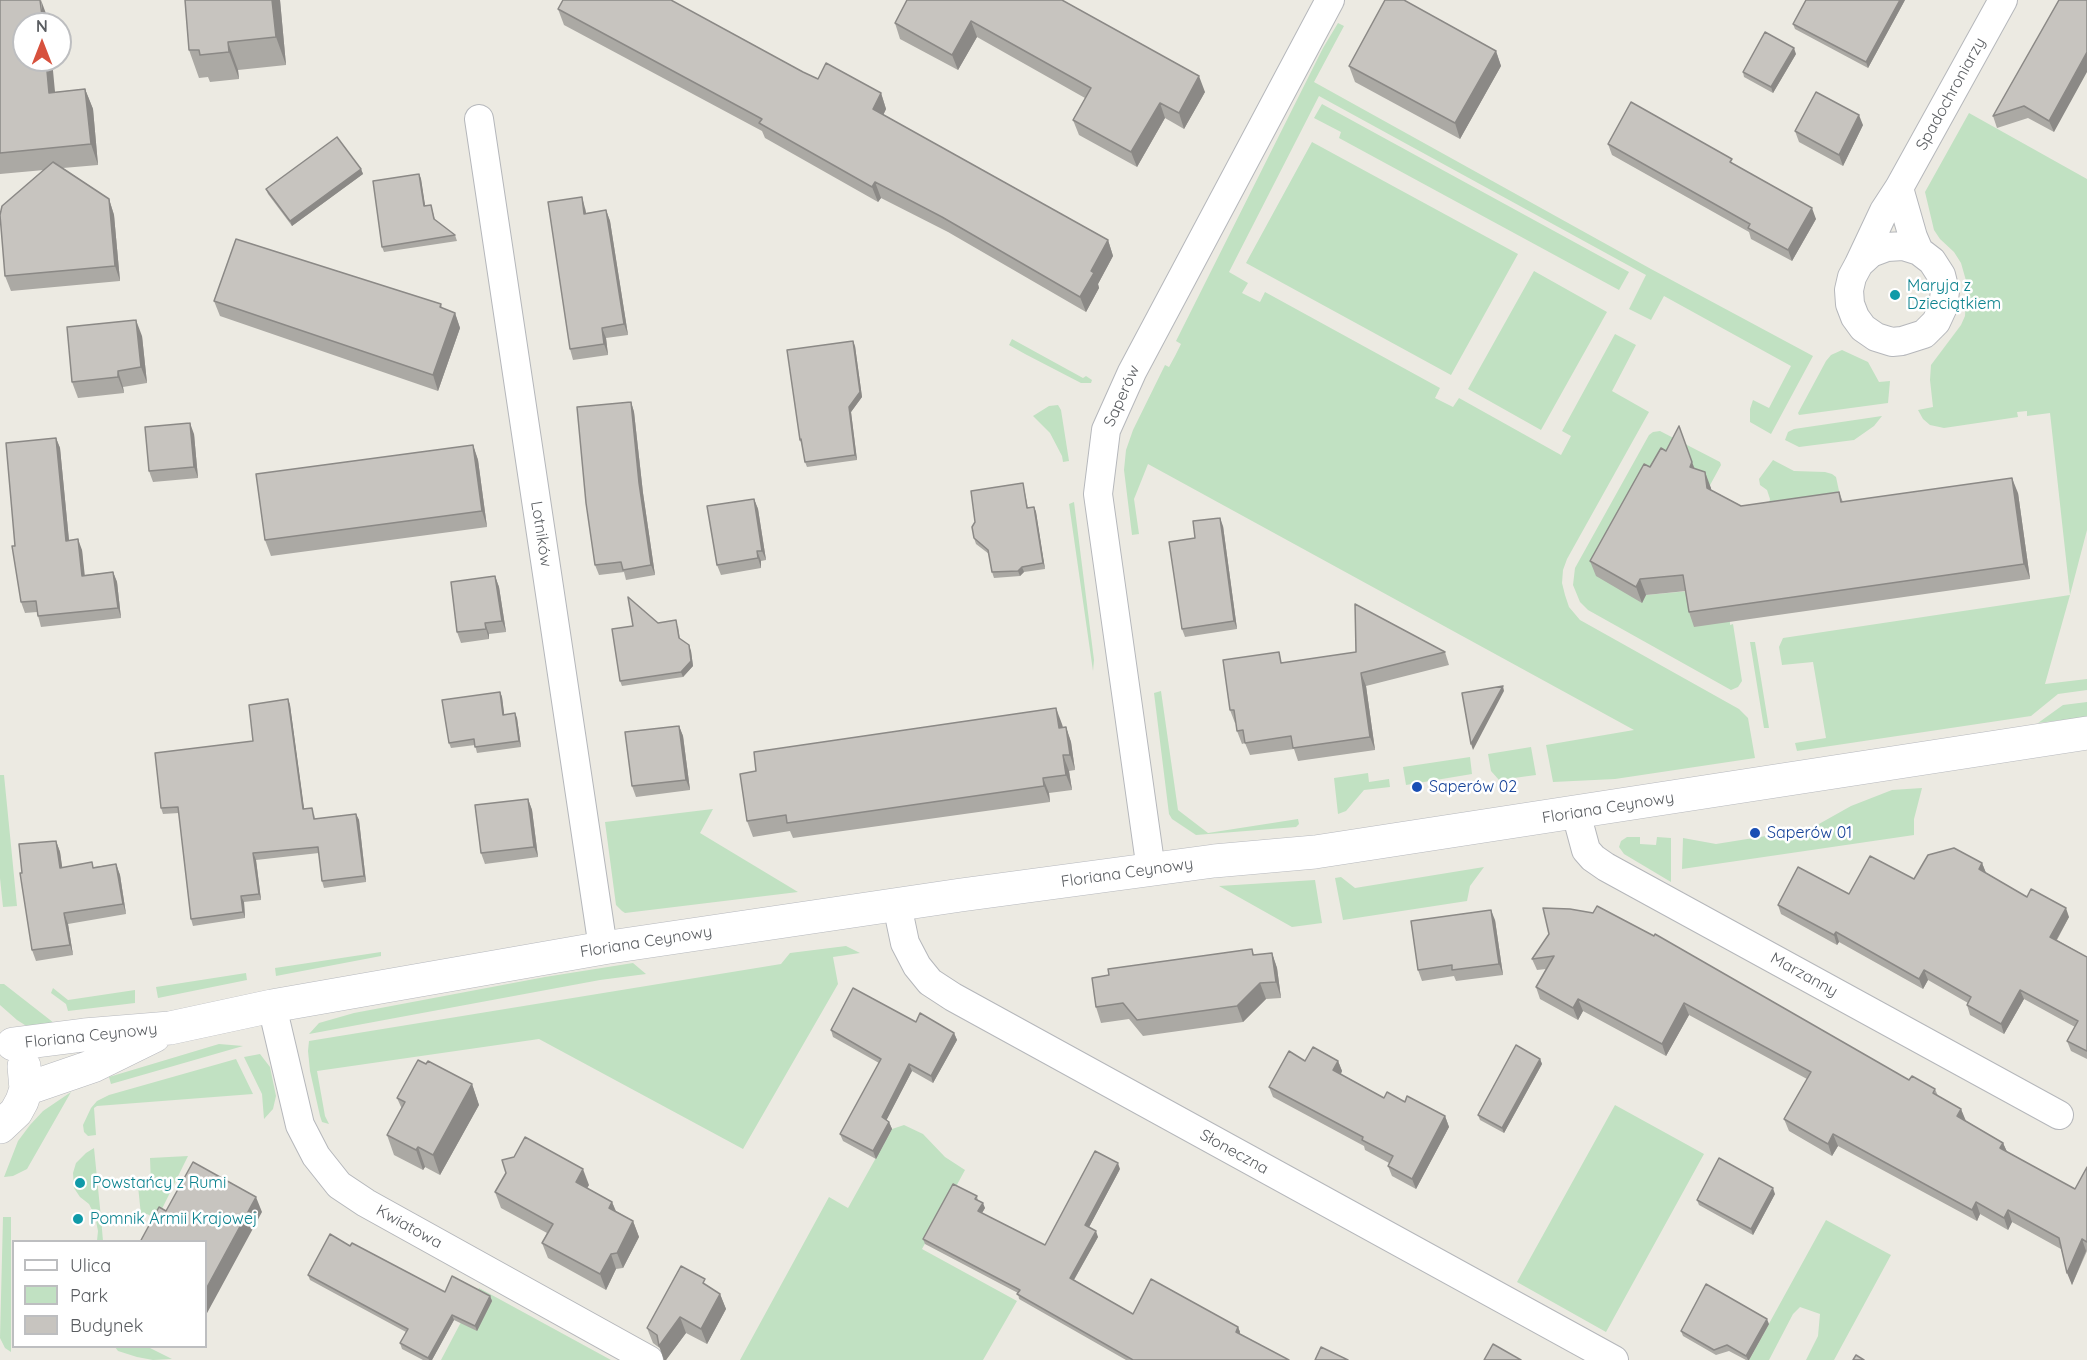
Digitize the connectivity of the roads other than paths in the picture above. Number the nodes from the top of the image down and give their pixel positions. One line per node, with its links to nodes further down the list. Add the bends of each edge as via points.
1 (1330, 0): 9 (street, Saperów, via 1132,372 1106,430 1098,494)
2 (2003, 0): 4 (street, Spadochroniarzy)
3 (479, 119): 11 (street, Lotników)
4 (1899, 188): 5 (street, Spadochroniarzy); 6 (street, Spadochroniarzy)
5 (1919, 251): 6 (street, via 1887,247 1871,253); 6 (street, Spadochroniarzy, via 1932,261 1945,291 1936,322 1924,334 1909,340 1892,342 1876,337 1855,317 1849,290)
6 (1859, 264)
7 (2087, 733): 8 (street, Floriana Ceynowy)
8 (1576, 813): 9 (street, Floriana Ceynowy, via 1316,852); 16 (street, Marzanny, via 1586,850 1606,867)
9 (1151, 870): 10 (street, Floriana Ceynowy)
10 (897, 905): 11 (street, Floriana Ceynowy); 19 (street, Słoneczna, via 905,943 917,966 930,982 953,997)
11 (603, 948): 12 (street, Floriana Ceynowy)
12 (273, 1006): 13 (street, Floriana Ceynowy); 18 (street, Kwiatowa, via 300,1125 316,1156 339,1185)
13 (170, 1028): 14 (street, Floriana Ceynowy); 15 (street, Floriana Ceynowy, via 93,1066)
14 (6, 1038): 15 (street, via 24,1065)
15 (26, 1089): 17 (street, via 16,1112)
16 (2059, 1115)
17 (0, 1127)
18 (650, 1360)
19 (1614, 1360)

